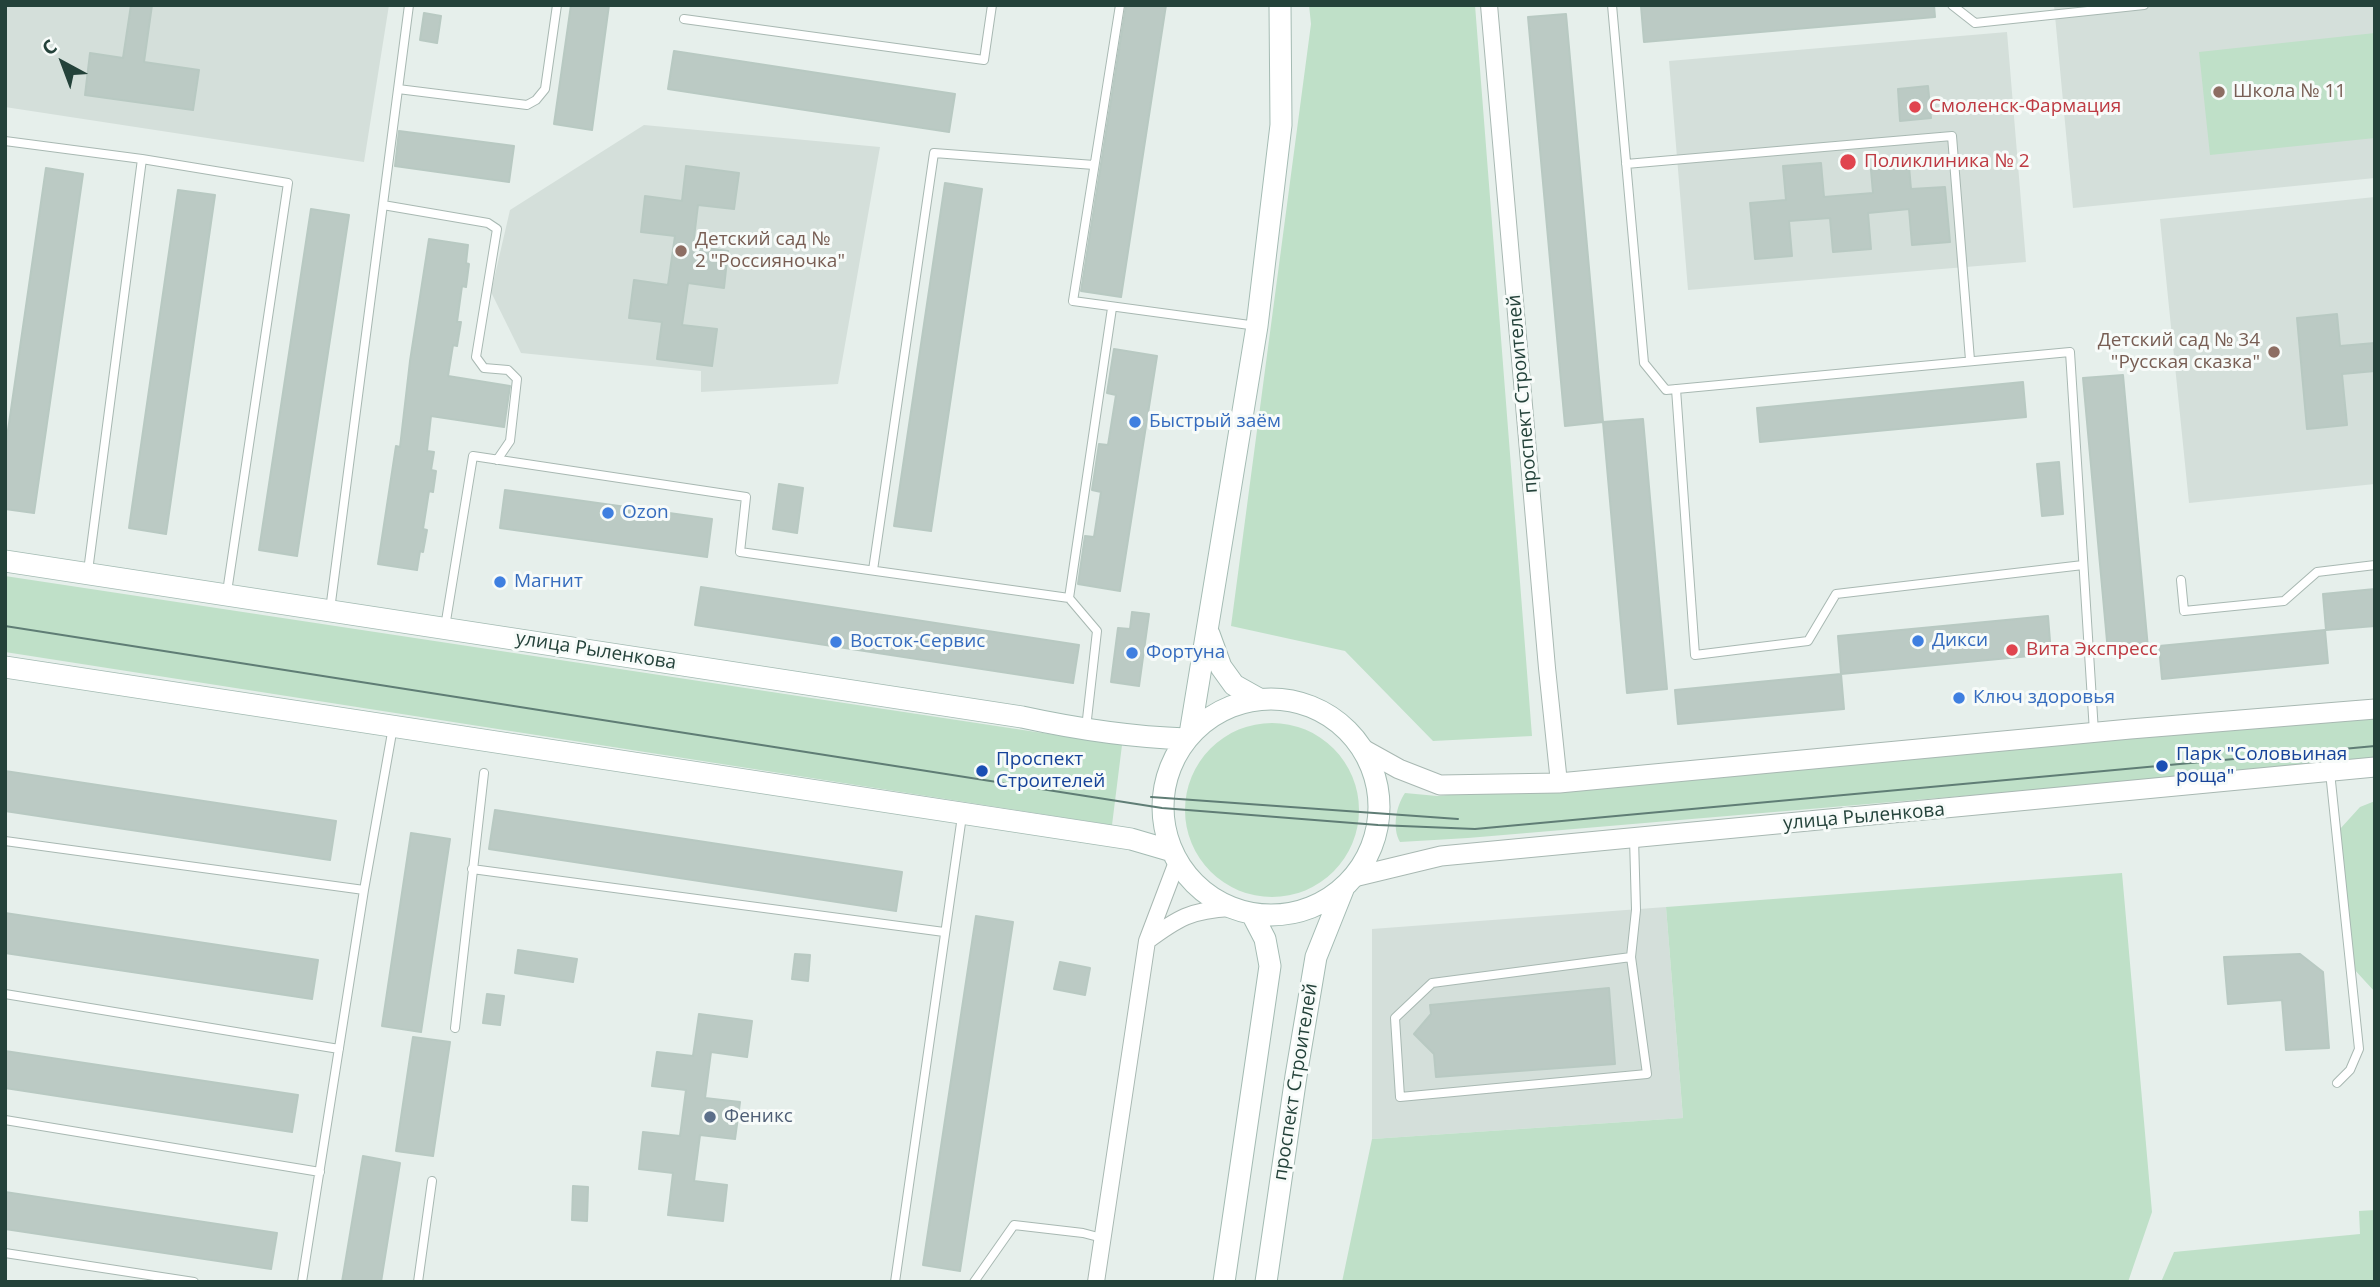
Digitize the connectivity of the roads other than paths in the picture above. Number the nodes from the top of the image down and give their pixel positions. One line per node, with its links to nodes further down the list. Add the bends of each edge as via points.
1 (409, 5): 11 (lane)
2 (557, 5): 11 (lane, via 545,89 527,105)
3 (992, 5): 10 (lane, via 984,61)
4 (1120, 5): 15 (lane)
5 (1280, 5): 18 (main road, via 1281,125)
6 (1489, 5): 44 (street, проспект Строителей)
7 (1612, 5): 14 (lane)
8 (1952, 5): 9 (lane, via 1975,23)
9 (2144, 5)
10 (684, 19)
11 (398, 89): 16 (lane)
12 (5, 141): 13 (lane)
13 (142, 159): 26 (lane); 28 (lane, via 288,183)
14 (1626, 164): 19 (lane, via 1952,136); 20 (lane, via 1644,363 1666,390)
15 (1094, 165): 17 (lane, via 1073,301); 25 (lane, via 934,153)
16 (383, 205): 21 (lane, via 488,223 497,229 477,357 484,368 508,370 517,379 510,441); 30 (lane)
17 (1112, 308): 18 (lane); 29 (lane)
18 (1256, 326): 32 (main road)
19 (1970, 360): 20 (lane); 23 (lane, via 2070,352)
20 (1676, 389): 23 (lane, via 1695,655 1808,641 1836,594)
21 (497, 460): 25 (lane, via 746,498 740,552); 31 (lane, via 473,456)
22 (5, 561): 26 (main road, улица Рыленкова)
23 (2083, 565): 38 (lane)
24 (2375, 565): 27 (lane, via 2317,572 2284,601 2184,611)
25 (873, 570): 29 (lane)
26 (88, 574): 28 (main road, улица Рыленкова)
27 (2181, 580)
28 (227, 595): 30 (main road, улица Рыленкова)
29 (1069, 598): 37 (lane, via 1097,631)
30 (330, 611): 31 (main road, улица Рыленкова)
31 (445, 628): 37 (main road, улица Рыленкова)
32 (1208, 632): 34 (main road, via 1221,667 1234,685); 39 (main road)
33 (5, 667): 36 (main road)
34 (1259, 699): 39 (main road, via 1210,717); 40 (main road, via 1289,699 1318,709 1343,725)
35 (2375, 709): 38 (street)
36 (393, 727): 45 (main road); 51 (lane)
37 (1086, 730): 39 (main road, улица Рыленкова, via 1134,737)
38 (2094, 732): 44 (street)
39 (1188, 737): 48 (main road, via 1170,767 1162,798)
40 (1363, 748): 44 (street, via 1440,785); 50 (main road, via 1377,780 1380,814 1370,852)
41 (2375, 767): 43 (street, улица Рыленкова)
42 (485, 772): 49 (lane)
43 (2330, 772): 46 (street, улица Рыленкова); 60 (lane, via 2359,1049 2350,1070)
44 (1559, 783)
45 (962, 813): 48 (main road, via 1131,839); 54 (lane)
46 (1634, 838): 50 (street, улица Рыленкова, via 1441,856); 56 (lane)
47 (5, 841): 51 (lane)
48 (1174, 857): 52 (main road, via 1191,881); 55 (street)
49 (472, 869): 54 (lane); 58 (lane)
50 (1350, 882): 53 (main road, via 1317,905 1285,915); 73 (main road, проспект Строителей, via 1316,957)
51 (364, 890): 59 (lane)
52 (1231, 908): 53 (main road); 55 (street, via 1202,910 1176,920)
53 (1252, 914): 72 (main road, via 1265,939 1270,966)
54 (944, 932): 69 (lane)
55 (1147, 941): 64 (street)
56 (1632, 957): 56 (lane, via 1647,1074 1400,1097 1395,1018 1432,983)
57 (5, 994): 59 (lane)
58 (455, 1028)
59 (339, 1049): 62 (lane)
60 (2337, 1083)
61 (5, 1120): 62 (lane)
62 (320, 1171): 67 (lane)
63 (432, 1181): 68 (lane)
64 (1102, 1238): 70 (lane, via 1014,1225); 71 (street)
65 (5, 1253): 66 (lane)
66 (194, 1282)
67 (302, 1282)
68 (418, 1282)
69 (895, 1282)
70 (974, 1282)
71 (1096, 1282)
72 (1224, 1282)
73 (1266, 1282)

